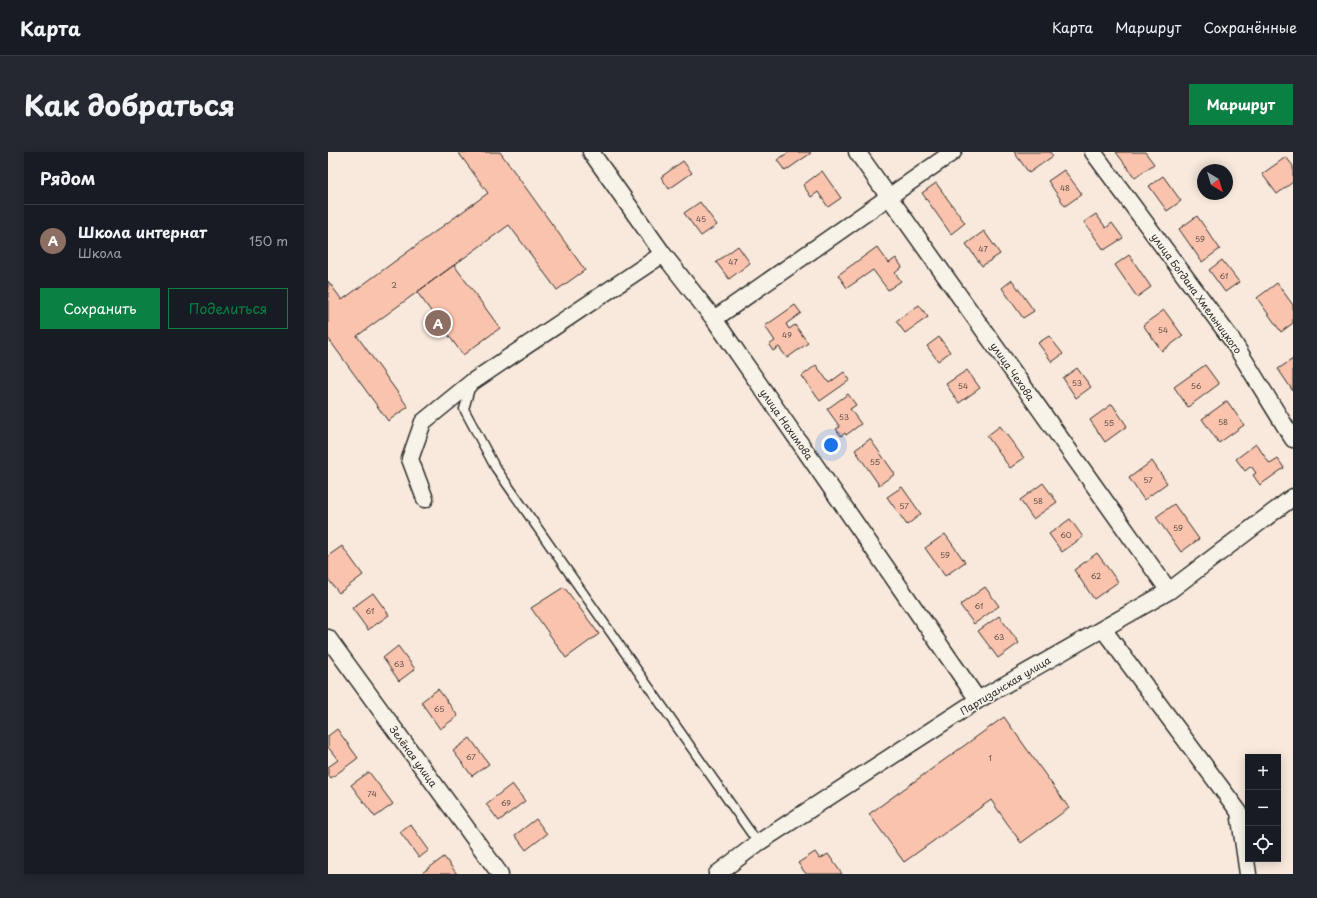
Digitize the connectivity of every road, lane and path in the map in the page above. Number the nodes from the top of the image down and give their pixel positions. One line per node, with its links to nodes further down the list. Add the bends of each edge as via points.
1 (591, 152): 6 (street, улица Нахимова)
2 (857, 152): 5 (street, улица Чехова)
3 (954, 152): 5 (street)
4 (1093, 152): 9 (street, улица Богдана Хмельницкого, via 1232,340)
5 (889, 196): 7 (street); 12 (street, улица Чехова)
6 (663, 254): 7 (street, улица Нахимова); 8 (street)
7 (714, 319): 15 (street, улица Нахимова)
8 (472, 382): 11 (street, via 423,422 410,459); 16 (lane, via 464,409 495,467)
9 (1293, 439)
10 (1293, 497): 12 (street, Партизанская улица)
11 (425, 499)
12 (1169, 591): 13 (street, Партизанская улица)
13 (1103, 629): 15 (street, Партизанская улица); 19 (street, via 1239,812)
14 (328, 638): 17 (street, Зелёная улица)
15 (978, 700): 16 (street, Партизанская улица)
16 (758, 843): 18 (street, Партизанская улица)
17 (500, 874)
18 (717, 874)
19 (1248, 874)

